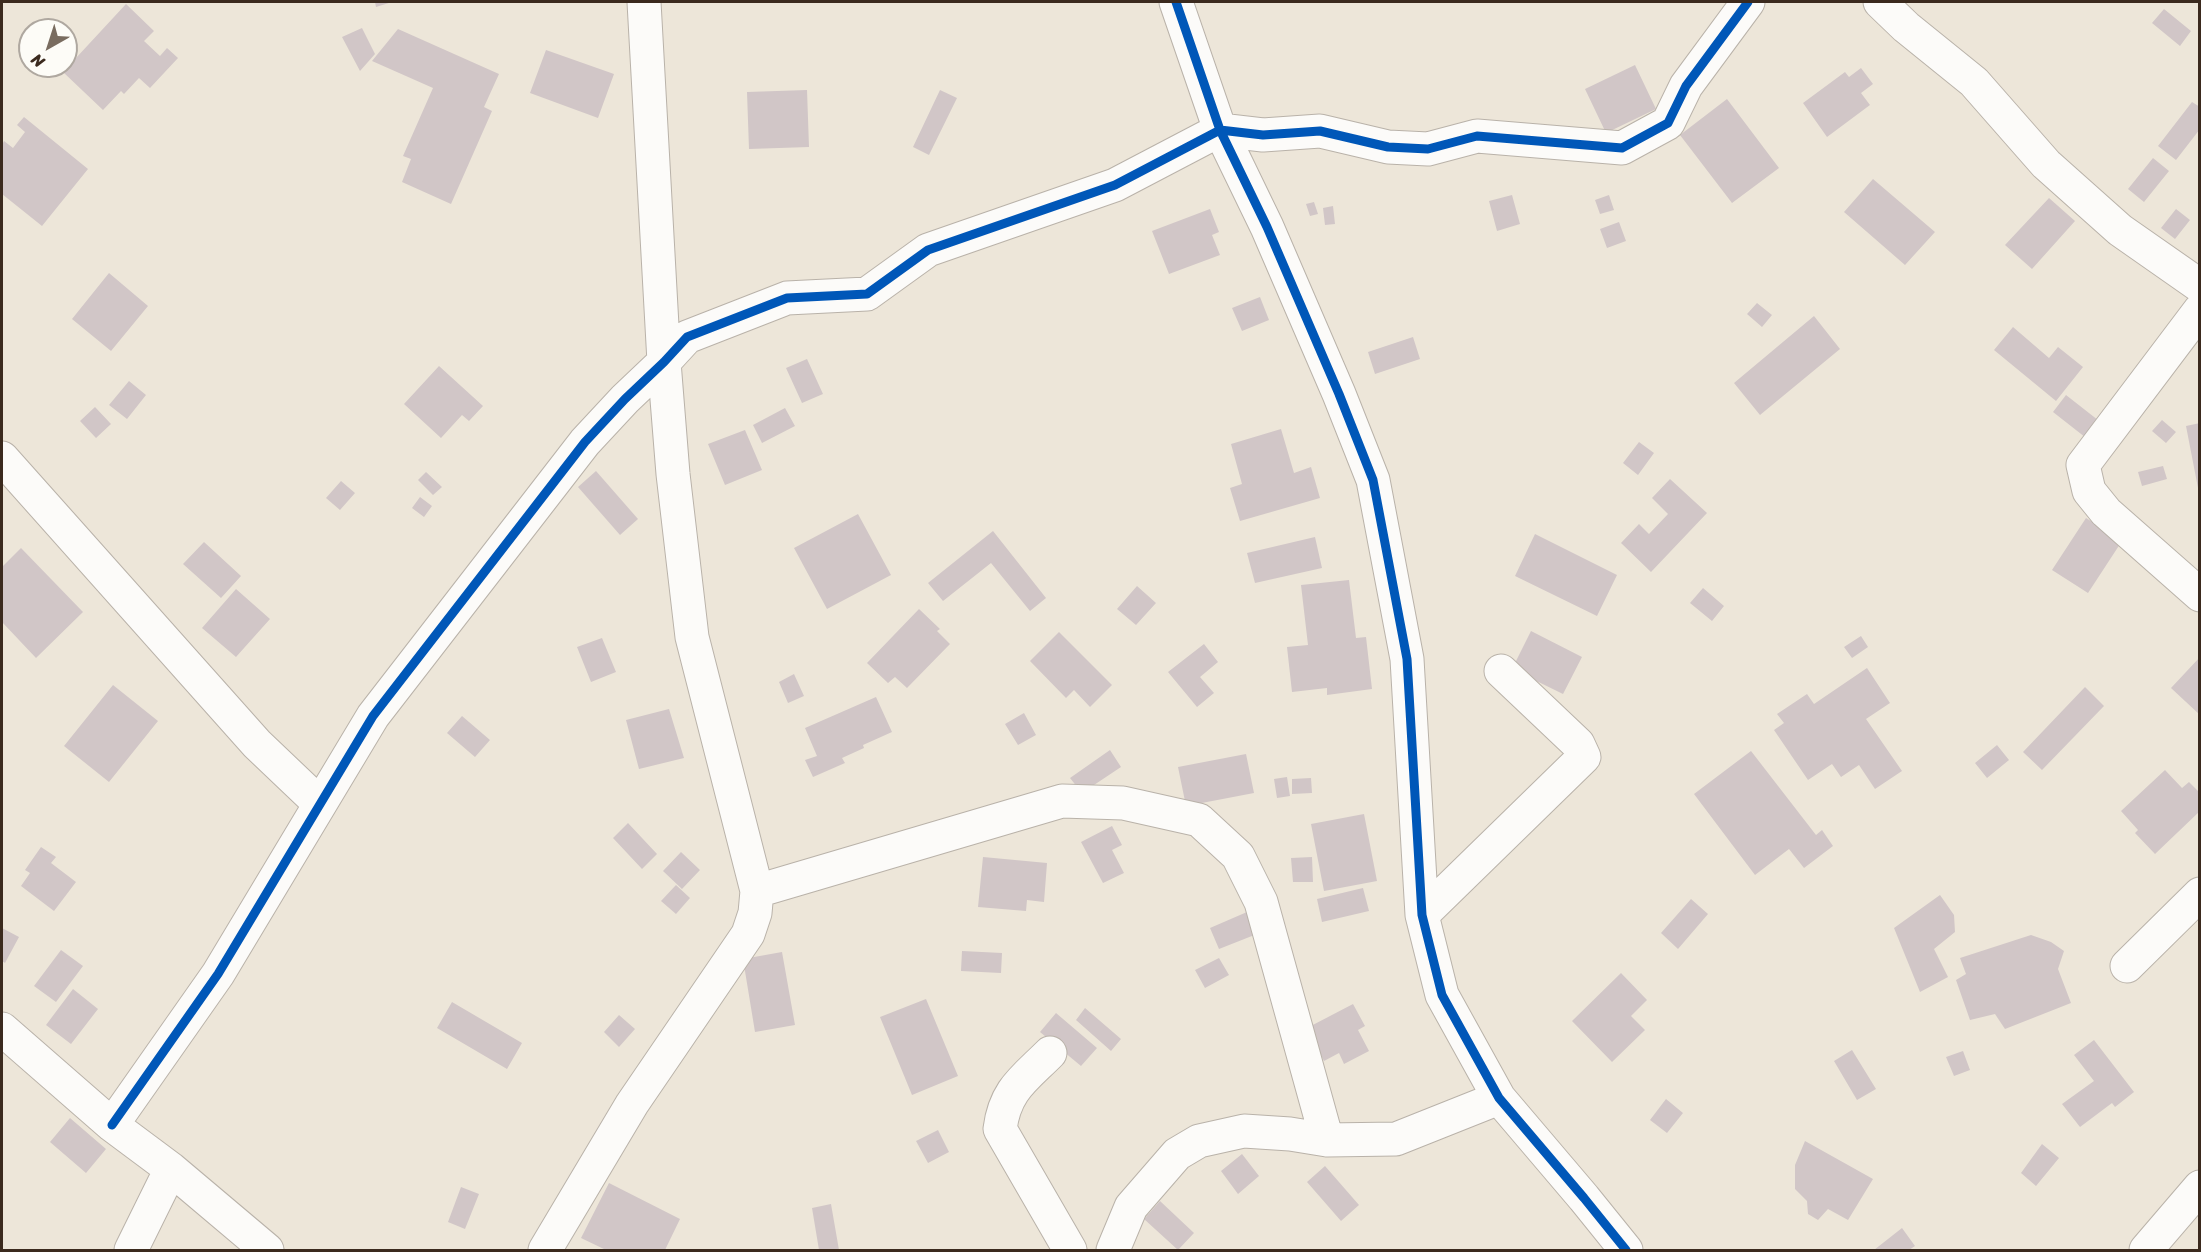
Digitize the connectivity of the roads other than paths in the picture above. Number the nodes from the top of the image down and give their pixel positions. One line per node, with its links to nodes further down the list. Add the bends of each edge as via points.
1 (644, 2): 8 (street)
2 (1176, 2): 5 (street)
3 (1748, 2): 5 (street, via 1686,86 1668,123 1622,148 1477,136 1428,149 1388,147 1320,131 1263,135)
4 (1880, 2): 6 (street, via 1974,82 2046,164 2103,215)
5 (1220, 130): 8 (street, via 1115,185 928,249 867,294 788,298 687,337); 15 (street, via 1267,227 1373,480 1407,659)
6 (2199, 286)
7 (2199, 310): 10 (street, via 2083,465 2089,491 2106,512)
8 (664, 362): 12 (street, via 585,442 485,570 373,716); 13 (street, via 692,637)
9 (2, 458): 12 (street, via 257,744)
10 (2199, 595)
11 (1501, 671): 15 (street, via 1578,744 1584,757)
12 (320, 804): 20 (street, via 218,974)
13 (757, 891): 21 (street, via 1062,801 1124,803 1199,820 1238,856 1261,902); 26 (street, via 756,913 748,934 633,1104)
14 (2199, 894): 16 (street)
15 (1422, 915): 19 (street, via 1442,994)
16 (2127, 966)
17 (2, 1029): 20 (street)
18 (1050, 1053): 27 (street, via 1011,1091 999,1129)
19 (1499, 1098): 21 (street, via 1396,1139); 29 (street)
20 (112, 1125): 22 (street)
21 (1327, 1140): 28 (street, via 1244,1131 1199,1141 1177,1154 1131,1207)
22 (171, 1170): 24 (street); 25 (street)
23 (2199, 1187): 30 (street)
24 (131, 1251)
25 (267, 1251)
26 (545, 1251)
27 (1070, 1251)
28 (1113, 1251)
29 (1626, 1251)
30 (2146, 1251)

